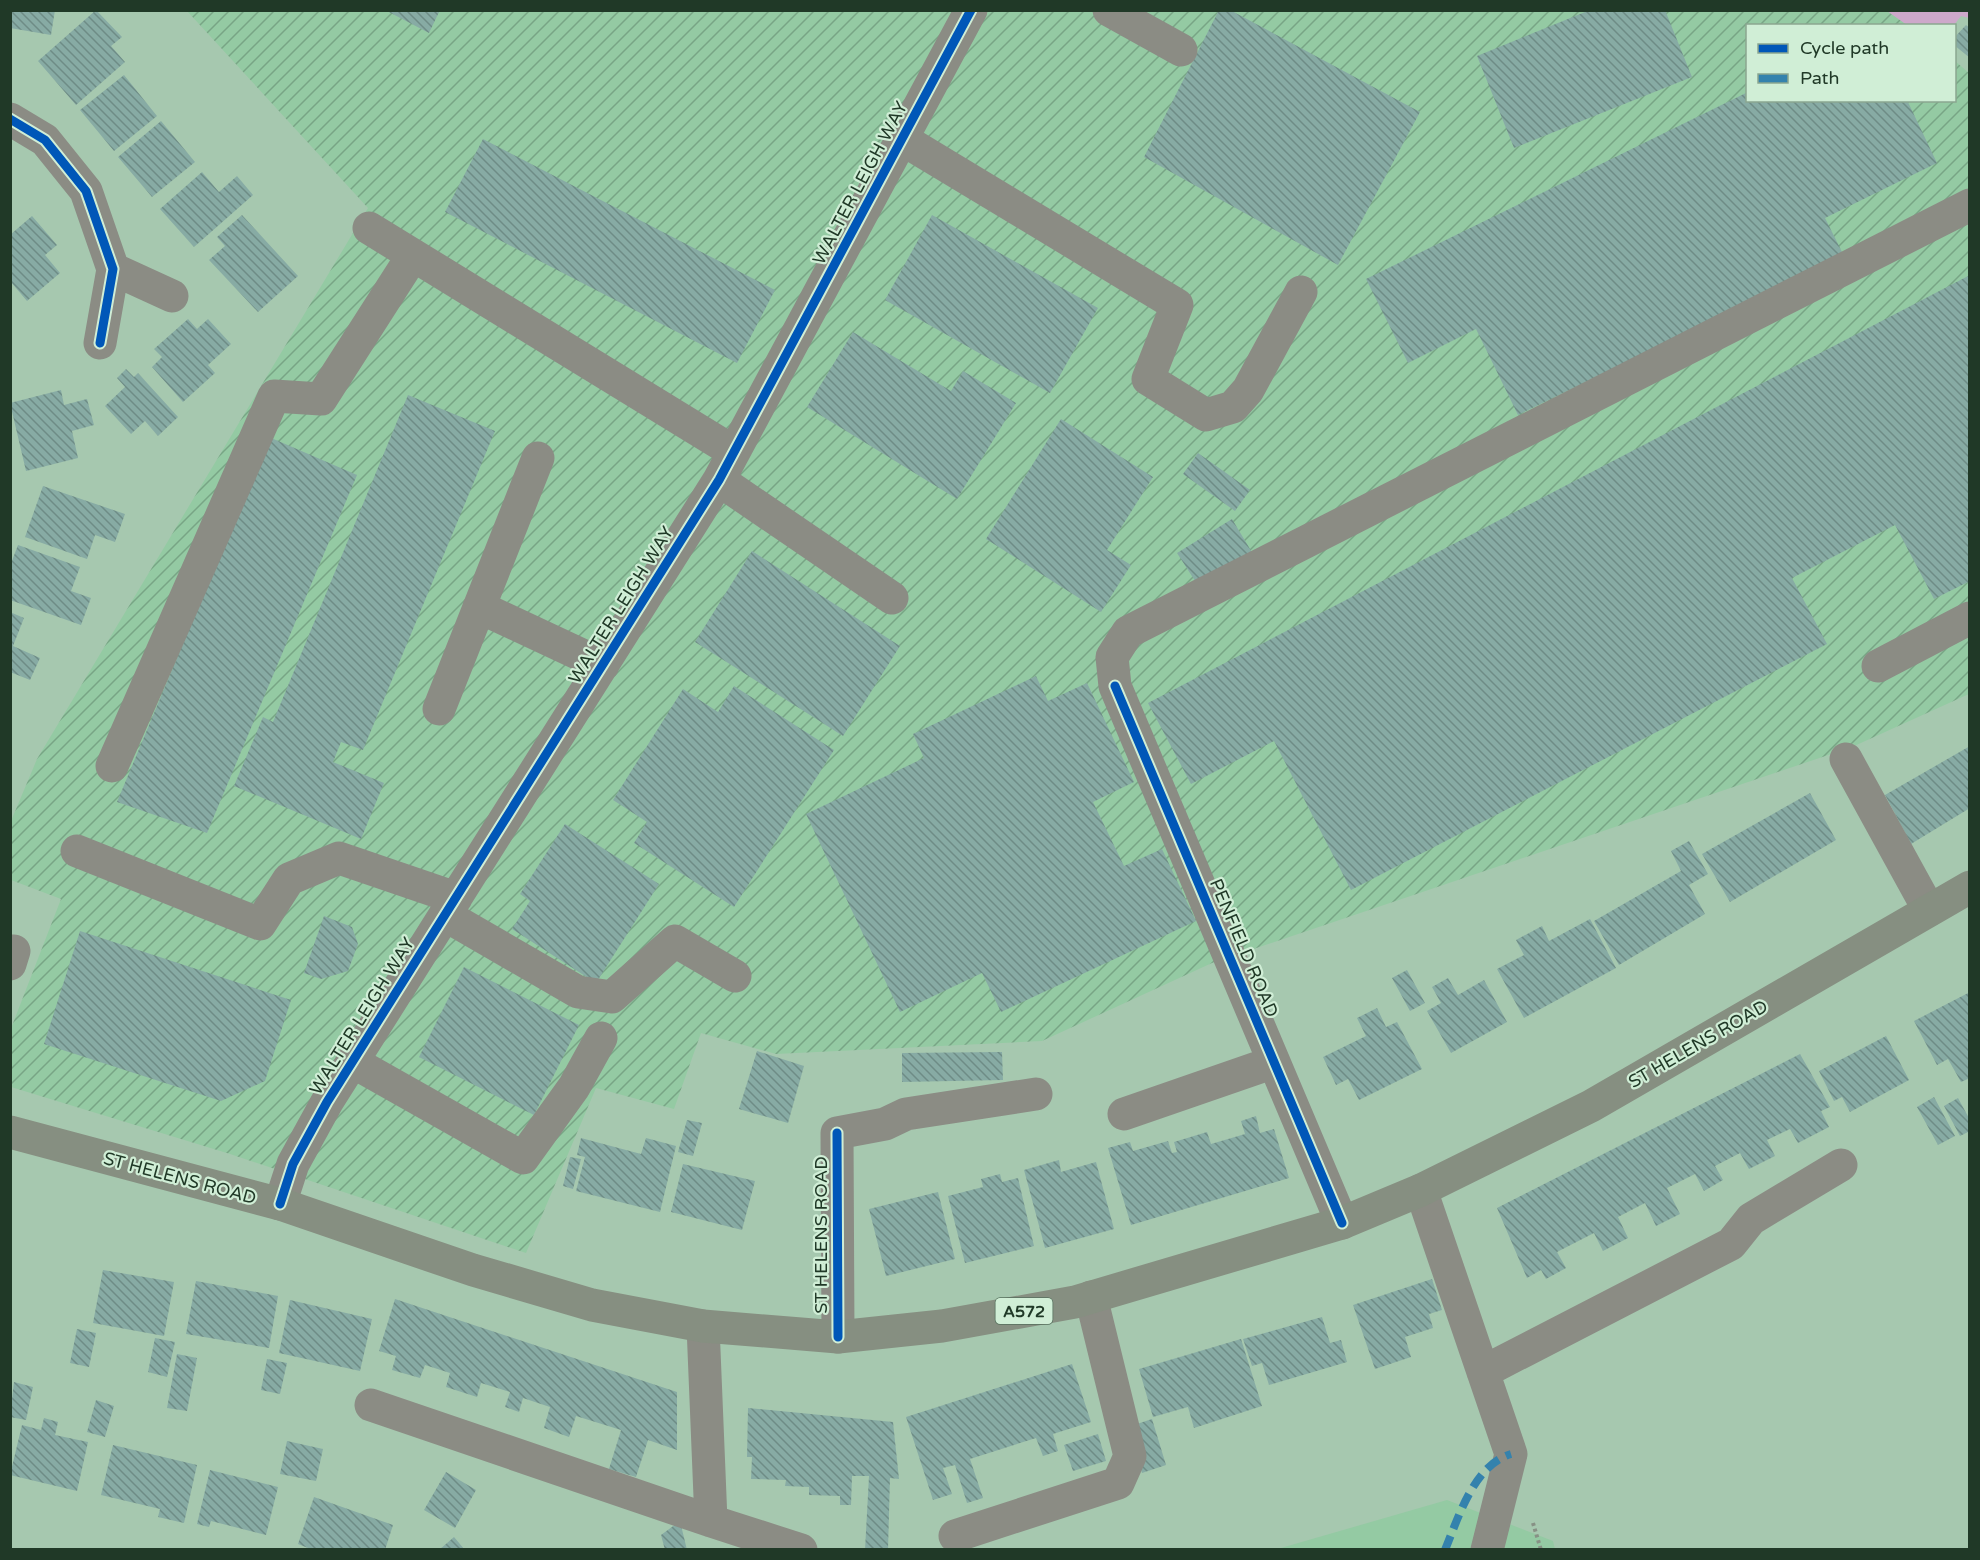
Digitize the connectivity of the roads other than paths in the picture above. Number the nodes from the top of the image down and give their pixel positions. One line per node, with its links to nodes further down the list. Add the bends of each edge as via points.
1 (971, 10): 5 (street, WALTER LEIGH WAY)
2 (1109, 10): 3 (street)
3 (1181, 50)
4 (10, 118): 9 (street, via 45,140 86,191)
5 (902, 139): 10 (street, via 1177,305 1148,379 1206,416 1233,407 1248,390); 14 (street, WALTER LEIGH WAY)
6 (1970, 205): 30 (street, PENFIELD ROAD, via 1128,632 1112,657 1114,686)
7 (369, 228): 8 (street)
8 (414, 255): 14 (street); 22 (street, via 321,399 274,396)
9 (114, 268): 11 (street); 12 (street)
10 (1301, 292)
11 (172, 296)
12 (100, 343)
13 (538, 458): 16 (street)
14 (726, 466): 15 (street); 18 (street, WALTER LEIGH WAY)
15 (892, 598)
16 (479, 607): 18 (street); 20 (street)
17 (1970, 618): 19 (street)
18 (603, 665): 25 (street, WALTER LEIGH WAY)
19 (1878, 666)
20 (439, 709)
21 (1846, 759): 26 (street)
22 (112, 766)
23 (77, 851): 25 (street, via 260,924 289,879 339,858)
24 (1970, 887): 26 (main road, ST HELENS ROAD / A572)
25 (450, 907): 27 (street, via 578,992 612,997 675,941); 29 (street, WALTER LEIGH WAY)
26 (1929, 910): 35 (main road, ST HELENS ROAD / A572, via 1591,1106)
27 (735, 976)
28 (600, 1038): 29 (street, via 574,1087 523,1158)
29 (353, 1062): 36 (street, WALTER LEIGH WAY, via 293,1164)
30 (1274, 1062): 32 (street); 37 (street, PENFIELD ROAD)
31 (1036, 1094): 40 (street, ST HELENS ROAD, via 906,1114 885,1124 837,1133)
32 (1124, 1114)
33 (10, 1132): 36 (main road, ST HELENS ROAD / A572)
34 (1841, 1165): 41 (street, via 1751,1219 1731,1244)
35 (1421, 1190): 37 (main road, ST HELENS ROAD / A572); 41 (street)
36 (280, 1204): 39 (main road, ST HELENS ROAD / A572, via 473,1270 592,1305)
37 (1342, 1223): 38 (main road, ST HELENS ROAD / A572)
38 (1091, 1297): 40 (main road, ST HELENS ROAD / A572, via 942,1326); 44 (street, via 1130,1456 1118,1483)
39 (703, 1326): 40 (main road, ST HELENS ROAD / A572); 43 (street)
40 (838, 1337)
41 (1483, 1372): 46 (street, via 1511,1454)
42 (371, 1405): 43 (street)
43 (711, 1521): 45 (street)
44 (955, 1536)
45 (801, 1550)
46 (1487, 1550)

